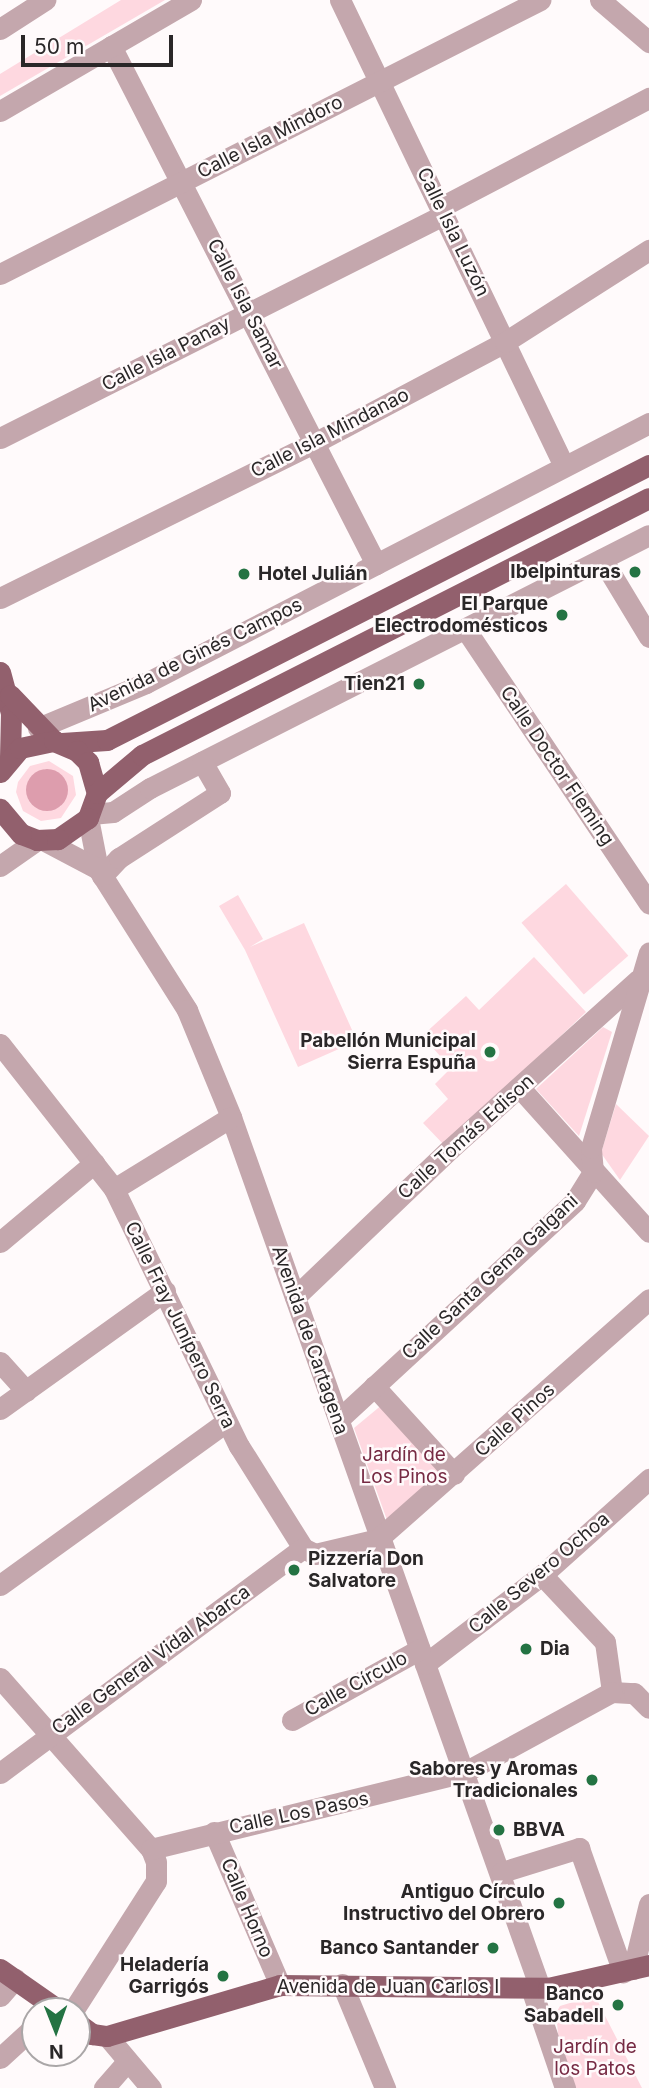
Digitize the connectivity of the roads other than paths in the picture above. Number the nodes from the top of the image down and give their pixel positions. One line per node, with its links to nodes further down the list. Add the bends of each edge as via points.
1 (45, 0): 6 (street)
2 (191, 0): 8 (street)
3 (340, 0): 9 (street, Calle Isla Luzón)
4 (540, 0): 9 (street, Calle Isla Mindoro)
5 (600, 0): 7 (street)
6 (0, 29)
7 (649, 42)
8 (111, 46): 11 (street); 12 (street, Calle Isla Samar)
9 (380, 82): 12 (street, Calle Isla Mindoro); 13 (street, Calle Isla Luzón)
10 (649, 98): 13 (street, Calle Isla Panay)
11 (0, 111)
12 (181, 181): 15 (street, Calle Isla Mindoro); 16 (street, Calle Isla Samar)
13 (442, 211): 16 (street, Calle Isla Panay); 17 (street, Calle Isla Luzón)
14 (649, 250): 17 (street, Calle Isla Mindanao)
15 (0, 274)
16 (249, 312): 19 (street, Calle Isla Panay); 20 (street, Calle Isla Samar)
17 (505, 342): 20 (street, Calle Isla Mindanao); 22 (street, Calle Isla Luzón)
18 (649, 423): 22 (street, Avenida de Ginés Campos)
19 (0, 438)
20 (316, 442): 26 (street, Calle Isla Samar); 27 (street, Calle Isla Mindanao)
21 (649, 465): 31 (main road, Avenida de Ginés Campos, via 107,740)
22 (564, 466): 26 (street, Avenida de Ginés Campos)
23 (649, 498): 34 (main road, via 142,755)
24 (649, 536): 25 (street)
25 (602, 559): 28 (street); 29 (street)
26 (376, 564): 31 (street, Avenida de Ginés Campos)
27 (0, 598)
28 (466, 630): 32 (street); 40 (street, Calle Doctor Fleming)
29 (649, 637)
30 (3, 680): 31 (main road); 33 (main road, via 11,713)
31 (51, 737): 33 (main road, via 31,743); 34 (main road, via 88,762)
32 (202, 762): 36 (street, via 113,812); 39 (street, via 220,793)
33 (4, 763)
34 (97, 793): 36 (main road)
35 (0, 809): 37 (main road)
36 (90, 816): 37 (main road, via 70,835); 39 (street, Avenida de Cartagena)
37 (26, 838): 38 (street); 39 (street, Avenida de Cartagena)
38 (0, 866)
39 (100, 872): 45 (street, Avenida de Cartagena, via 187,1010)
40 (649, 903)
41 (649, 952): 42 (street)
42 (639, 980): 44 (street, Calle Tomás Edison); 47 (street, via 591,1148)
43 (2, 1052): 46 (street, Calle Fray Junípero Serra)
44 (520, 1088): 47 (street); 52 (street, Calle Tomás Edison)
45 (231, 1118): 48 (street); 52 (street, Avenida de Cartagena)
46 (94, 1163): 48 (street, Calle Fray Junípero Serra); 50 (street)
47 (593, 1172): 49 (street); 55 (street, Calle Santa Gema Galgani, via 575,1201)
48 (114, 1189): 51 (street, Calle Fray Junípero Serra)
49 (649, 1232)
50 (0, 1242)
51 (165, 1291): 56 (street); 59 (street, Calle Fray Junípero Serra)
52 (295, 1297): 58 (street, Avenida de Cartagena)
53 (649, 1299): 60 (street, Calle Pinos)
54 (0, 1362): 56 (street)
55 (374, 1386): 58 (street, Calle Santa Gema Galgani); 60 (street)
56 (26, 1391): 57 (street)
57 (0, 1409)
58 (339, 1419): 62 (street, Avenida de Cartagena)
59 (226, 1422): 63 (street, Calle Fray Junípero Serra); 65 (street)
60 (454, 1474): 62 (street, Calle Pinos)
61 (649, 1479): 64 (street, Calle Severo Ochoa)
62 (378, 1539): 63 (street, via 330,1553); 66 (street, Avenida de Cartagena)
63 (303, 1548): 71 (street, Calle General Vidal Abarca)
64 (542, 1575): 66 (street, Calle Severo Ochoa); 68 (street, via 606,1642)
65 (0, 1584)
66 (422, 1656): 70 (street, Calle Círculo); 72 (street, Avenida de Cartagena)
67 (0, 1678): 71 (street)
68 (612, 1692): 69 (street, via 634,1693); 72 (street, Calle Los Pasos)
69 (649, 1708)
70 (292, 1720)
71 (48, 1735): 73 (street, Calle General Vidal Abarca); 75 (street)
72 (465, 1772): 74 (street, Calle Los Pasos); 76 (street, Avenida de Cartagena)
73 (0, 1773)
74 (214, 1832): 75 (street, Calle Los Pasos); 81 (street, Calle Horno)
75 (152, 1849): 85 (street, via 156,1881)
76 (502, 1872): 78 (street, via 579,1848); 82 (street, Avenida de Cartagena)
77 (649, 1904): 78 (street)
78 (639, 1966): 82 (main road, Avenida de Juan Carlos I)
79 (8, 1974): 83 (street); 84 (main road)
80 (342, 1984): 81 (main road, Avenida de Juan Carlos I); 82 (main road, Avenida de Juan Carlos I); 94 (street)
81 (280, 1985): 87 (main road, Avenida de Juan Carlos I)
82 (536, 1988): 91 (street, Avenida de Cartagena)
83 (0, 1996)
84 (41, 1997)
85 (70, 1997)
86 (91, 2033): 87 (main road)
87 (107, 2036): 90 (street)
88 (21, 2038): 89 (street)
89 (0, 2058)
90 (127, 2062): 92 (street); 93 (street)
91 (561, 2087)
92 (104, 2088)
93 (151, 2088)
94 (385, 2088)

